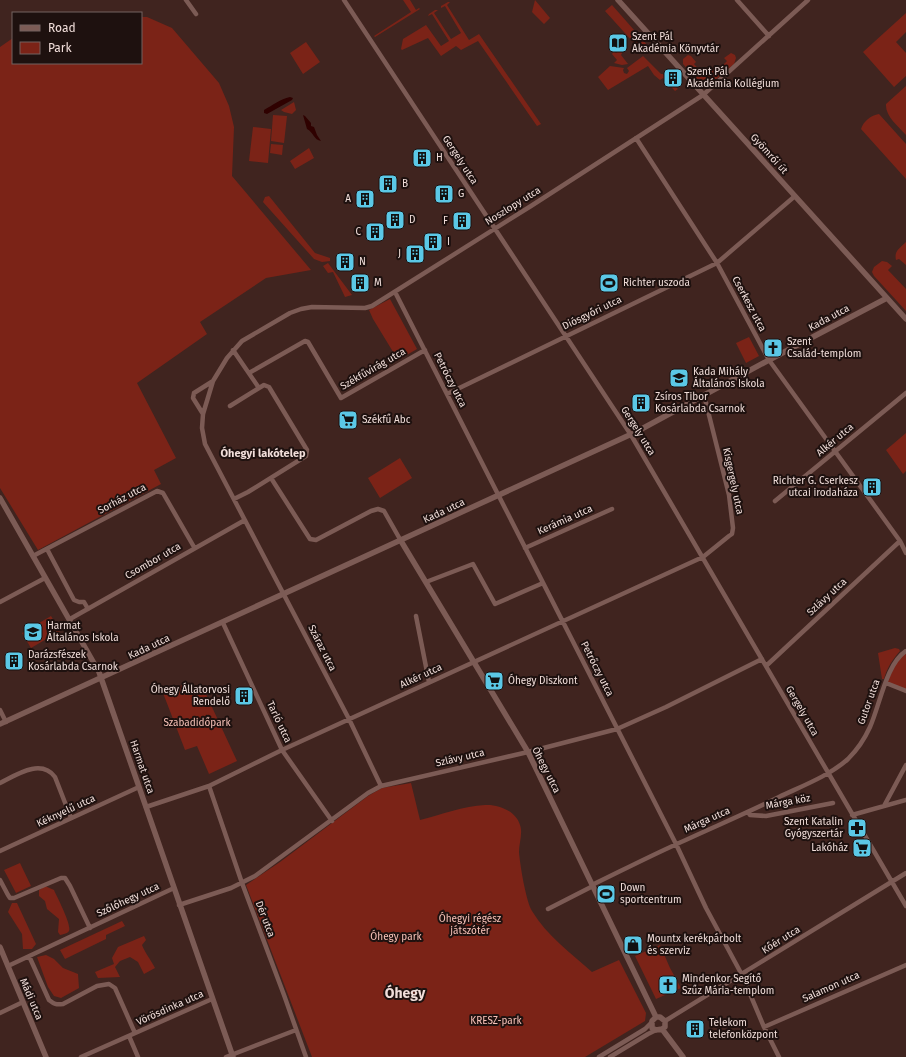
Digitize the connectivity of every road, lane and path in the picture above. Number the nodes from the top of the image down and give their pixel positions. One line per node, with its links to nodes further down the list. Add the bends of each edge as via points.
1 (186, 0): 6 (street)
2 (344, 0): 11 (street, Gergely utca)
3 (618, 0): 8 (street, Gyömrői út)
4 (737, 0): 7 (street)
5 (808, 0): 7 (street, Noszlopy utca)
6 (196, 14)
7 (769, 36): 8 (street, Noszlopy utca)
8 (704, 95): 9 (street, Noszlopy utca); 10 (street, Gyömrői út)
9 (636, 138): 11 (street, Noszlopy utca); 12 (street, Cserkesz utca)
10 (795, 196): 12 (street, Diósgyőri utca); 14 (street, Gyömrői út)
11 (494, 228): 13 (street, Noszlopy utca); 16 (street, Gergely utca)
12 (717, 264): 16 (street, Diósgyőri utca); 19 (street, Cserkesz utca)
13 (395, 292): 17 (street, Noszlopy utca, via 365,308 301,309 242,341); 18 (street, Petrőczy utca)
14 (887, 298): 15 (street, Gyömrői út); 19 (street, Kada utca)
15 (906, 319)
16 (566, 336): 24 (street, Diósgyőri utca); 28 (street, Gergely utca)
17 (233, 350): 20 (street); 21 (street, Noszlopy utca)
18 (425, 350): 20 (street, Székfűvirág utca, via 341,398 308,342 305,341); 24 (street, Petrőczy utca)
19 (769, 360): 25 (street, Kada utca); 29 (street, Cserkesz utca)
20 (249, 373): 22 (street)
21 (213, 381): 27 (street, Noszlopy utca); 27 (street, Noszlopy utca, via 194,393 193,398)
22 (259, 388): 26 (street); 30 (street, via 264,385 269,387 307,450 306,456)
23 (906, 393): 29 (street, Alkér utca)
24 (447, 394): 31 (street, Petrőczy utca)
25 (704, 395): 28 (street, Kada utca); 44 (street, Kisgergely utca, via 729,495 733,528 732,534)
26 (230, 406)
27 (203, 414): 33 (street, Noszlopy utca, via 205,444)
28 (631, 435): 31 (street, Kada utca); 44 (street, Gergely utca)
29 (835, 451): 34 (street, Alkér utca); 38 (street, Cserkesz utca)
30 (271, 478): 33 (street); 37 (street, via 310,539 316,540 378,509 384,511)
31 (499, 496): 37 (street, Kada utca); 40 (street, Petrőczy utca)
32 (0, 498): 43 (street, Harmat utca)
33 (234, 499): 36 (street, Noszlopy utca)
34 (775, 501)
35 (612, 509): 40 (street, Kerámia utca)
36 (245, 520): 39 (street, Csombor utca); 48 (street, Száraz utca)
37 (401, 541): 46 (street, Óhegy utca); 48 (street, Kada utca)
38 (900, 541): 42 (street, Cserkesz utca); 58 (street, Szlávy utca)
39 (194, 547): 41 (street, Sorház utca, via 163,493 157,491); 50 (street, Csombor utca)
40 (525, 548): 47 (street, Petrőczy utca)
41 (46, 549): 43 (street, Sorház utca); 50 (street, via 74,600 84,602)
42 (906, 552)
43 (33, 556): 45 (street, Harmat utca)
44 (703, 557): 53 (street, Alkér utca); 56 (street, Gergely utca)
45 (45, 578): 49 (street); 52 (street, Harmat utca)
46 (426, 582): 47 (street, via 472,564 495,604); 57 (street, Óhegy utca)
47 (543, 583): 53 (street, Petrőczy utca)
48 (284, 595): 54 (street, Kada utca); 64 (street, Száraz utca)
49 (0, 602)
50 (88, 609): 52 (street, Csombor utca)
51 (416, 616): 60 (street)
52 (70, 619): 59 (street, Harmat utca)
53 (562, 621): 57 (street, Alkér utca); 67 (street, Petrőczy utca)
54 (223, 623): 59 (street, Kada utca); 68 (street, Tarló utca)
55 (906, 651): 61 (street, Gutor utca, via 895,663)
56 (762, 659): 58 (street, Gergely utca); 67 (street, Szlávy utca)
57 (474, 662): 60 (street, Alkér utca); 69 (street, Óhegy utca)
58 (766, 666): 71 (street, Gergely utca)
59 (102, 678): 65 (street, Kada utca); 75 (street, Harmat utca)
60 (429, 682): 64 (street, Alkér utca)
61 (886, 683): 62 (street); 71 (street, Gutor utca, via 865,737 849,758)
62 (906, 691)
63 (0, 710): 65 (street)
64 (348, 719): 68 (street, Alkér utca); 74 (street, Száraz utca)
65 (6, 722): 66 (street, Kada utca)
66 (0, 724)
67 (617, 729): 69 (street, Szlávy utca); 84 (street, Petrőczy utca)
68 (282, 750): 73 (street, Alkér utca); 83 (street, Tarló utca)
69 (528, 752): 74 (street, Szlávy utca); 90 (street, Óhegy utca)
70 (906, 765): 78 (street)
71 (828, 772): 80 (street, Márga utca); 81 (street, Gergely utca)
72 (0, 783): 82 (street, via 35,768 45,768 55,777)
73 (209, 786): 79 (street, Alkér utca); 89 (street, Dér utca)
74 (381, 786): 83 (street, Szlávy utca)
75 (139, 787): 79 (street, Harmat utca); 82 (street, Kéknyelű utca)
76 (906, 800): 78 (street)
77 (833, 803): 80 (street, Márga köz, via 766,816 750,815)
78 (884, 806): 81 (street)
79 (146, 807): 91 (street, Harmat utca)
80 (748, 812): 84 (street, Márga utca)
81 (852, 815): 88 (street, Gergely utca)
82 (71, 818): 85 (street, Kéknyelű utca)
83 (332, 821): 89 (street, Szlávy utca)
84 (676, 844): 90 (street, Márga utca); 100 (street, Petrőczy utca, via 706,908)
85 (0, 851)
86 (906, 873): 88 (street, Kőér utca)
87 (0, 880): 95 (street, Szőlőhegy utca, via 10,898 14,898 65,878)
88 (891, 882): 93 (street, Gergely utca); 100 (street, Kőér utca)
89 (242, 883): 92 (street, Szlávy utca); 108 (street, Dér utca)
90 (593, 886): 94 (street, Márga utca); 104 (street, Óhegy utca)
91 (174, 888): 92 (street, Harmat utca); 95 (street, Szőlőhegy utca)
92 (179, 904): 101 (street, Harmat utca)
93 (906, 906)
94 (548, 909)
95 (90, 928): 97 (street, Szőlőhegy utca)
96 (0, 947): 99 (street, Mádi utca)
97 (29, 956): 99 (street, Szőlőhegy utca); 110 (street, Vörösdinka utca, via 49,1000 54,1004 62,1004 97,986 109,984 115,988)
98 (906, 965): 107 (street, Salamon utca)
99 (8, 966): 102 (street, Mádi utca)
100 (742, 975): 105 (street, Kőér utca); 107 (street, Petrőczy utca)
101 (212, 999): 110 (street, Vörösdinka utca); 112 (street, Harmat utca)
102 (23, 1002): 103 (street); 113 (street, Mádi utca)
103 (0, 1013)
104 (656, 1017): 105 (street); 106 (street)
105 (665, 1021): 109 (street, via 665,1027)
106 (651, 1024): 109 (street, via 652,1028); 117 (street)
107 (764, 1027): 120 (street, Petrőczy utca)
108 (296, 1030): 112 (street); 116 (street, Dér utca)
109 (659, 1030): 118 (street); 119 (street)
110 (135, 1033): 111 (street, Vörösdinka utca)
111 (129, 1036): 114 (street, Vörösdinka utca); 115 (street)
112 (230, 1056)
113 (46, 1057)
114 (81, 1057)
115 (138, 1057)
116 (306, 1057)
117 (599, 1057)
118 (610, 1057)
119 (683, 1057)
120 (779, 1057)

